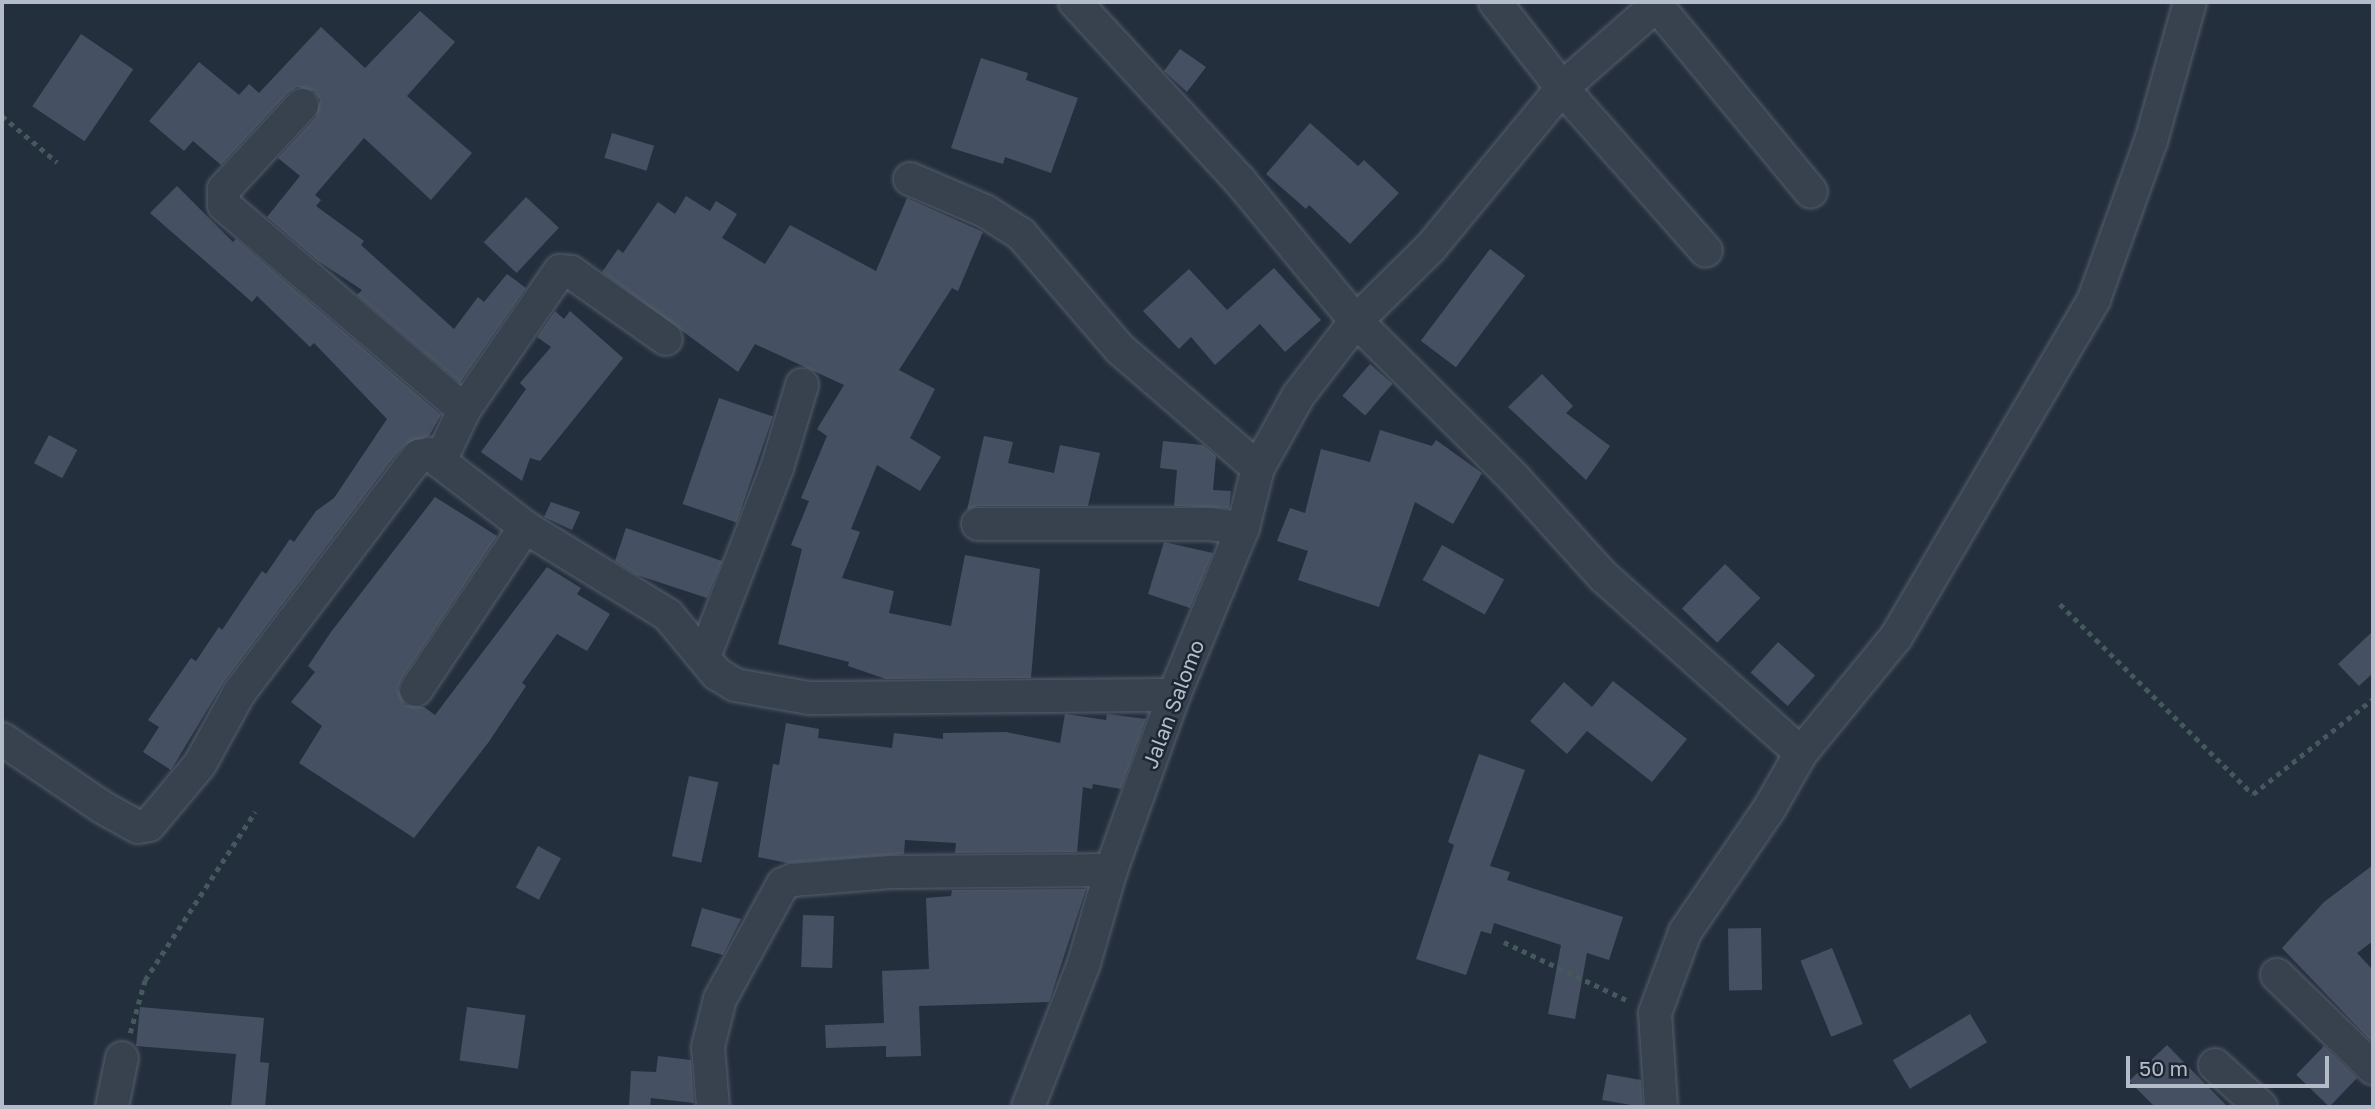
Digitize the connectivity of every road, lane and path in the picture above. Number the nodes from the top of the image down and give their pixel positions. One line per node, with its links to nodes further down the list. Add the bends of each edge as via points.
1 (1075, 2): 12 (street, via 1240,181)
2 (1496, 2): 5 (street)
3 (2190, 2): 27 (street, via 2151,141 2094,299 1896,637)
4 (1657, 3): 5 (street, Jalan Salomo); 10 (street)
5 (1562, 88): 11 (street); 12 (street, Jalan Salomo, via 1431,247)
6 (302, 105): 15 (street, via 224,189 224,205)
7 (2, 116): 8 (path)
8 (58, 162)
9 (910, 179): 17 (street, via 985,211 1021,234 1120,349)
10 (1811, 192)
11 (1706, 251)
12 (1356, 321): 17 (street, Jalan Salomo, via 1309,380); 27 (street, via 1505,469 1605,577)
13 (666, 339): 15 (street, via 571,272 560,271)
14 (802, 385): 22 (street, via 777,468)
15 (464, 410): 16 (street)
16 (440, 461): 19 (street); 26 (street, via 424,455 409,468 239,693 200,764 149,825 138,827 102,807)
17 (1258, 468): 20 (street, Jalan Salomo)
18 (978, 524): 20 (street)
19 (525, 527): 22 (street, via 668,615); 23 (street)
20 (1243, 528): 24 (street, Jalan Salomo)
21 (2060, 604): 25 (path, via 2253,794)
22 (704, 657): 24 (street, via 735,685 809,698)
23 (416, 691)
24 (1174, 695): 29 (street, Jalan Salomo)
25 (2372, 702)
26 (2, 739)
27 (1801, 753): 32 (street, via 1769,809 1685,932)
28 (255, 812): 33 (path, via 145,980)
29 (1111, 870): 37 (street, via 891,872 783,884 720,999 708,1047); 38 (street, Jalan Salomo, via 1084,963)
30 (1504, 942): 32 (path)
31 (2277, 975): 35 (street)
32 (1655, 1013): 39 (street)
33 (122, 1058): 36 (street)
34 (2215, 1065): 40 (street)
35 (2373, 1068)
36 (112, 1107)
37 (713, 1107)
38 (1028, 1107)
39 (1661, 1107)
40 (2260, 1107)

